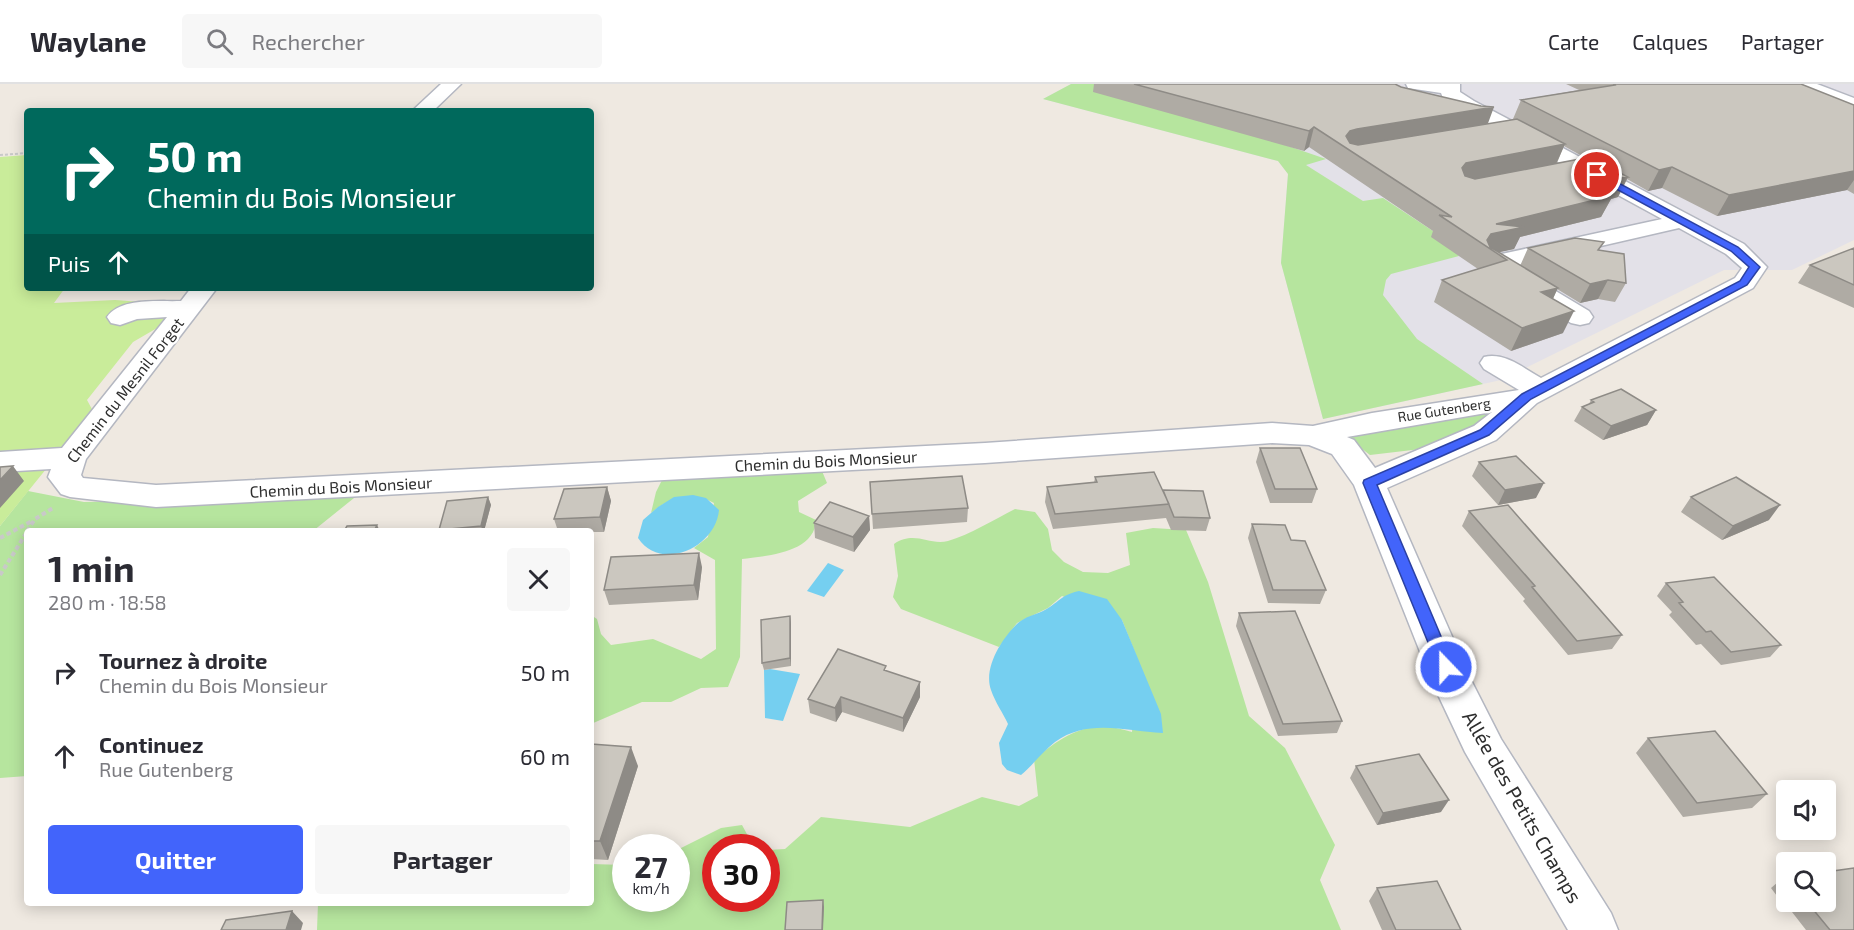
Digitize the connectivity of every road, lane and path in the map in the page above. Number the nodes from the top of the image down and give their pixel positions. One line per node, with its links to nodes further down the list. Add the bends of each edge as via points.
1 (452, 84): 6 (street)
2 (1415, 84): 4 (street)
3 (1801, 84): 5 (street)
4 (1451, 86): 9 (street, Rue Gutenberg, via 1450,93 1488,122)
5 (1854, 105)
6 (425, 108)
7 (24, 153): 8 (path)
8 (0, 155)
9 (1583, 168): 10 (street); 11 (street, Rue Gutenberg)
10 (1548, 174)
11 (1652, 202): 12 (street); 15 (street, via 1667,225 1492,263); 17 (street, Rue Gutenberg, via 1725,238 1755,267 1744,283)
12 (1475, 249)
13 (196, 298): 14 (street); 19 (street, Chemin du Mesnil Forget)
14 (120, 317)
15 (1580, 317)
16 (1494, 363): 17 (street)
17 (1533, 394): 18 (street, Rue Gutenberg); 21 (street, via 1485,433)
18 (1313, 436): 21 (street, Chemin du Bois Monsieur, via 1343,447); 22 (street, Chemin du Bois Monsieur, via 1272,434 985,453 156,496)
19 (71, 457): 20 (street); 22 (street, Chemin du Mesnil Forget, via 64,477)
20 (0, 462)
21 (1369, 483): 27 (street, Allée des Petits Champs, via 1452,682 1486,752)
22 (81, 489)
23 (35, 519): 25 (path)
24 (24, 537): 26 (path)
25 (0, 538)
26 (0, 575)
27 (1594, 930)

